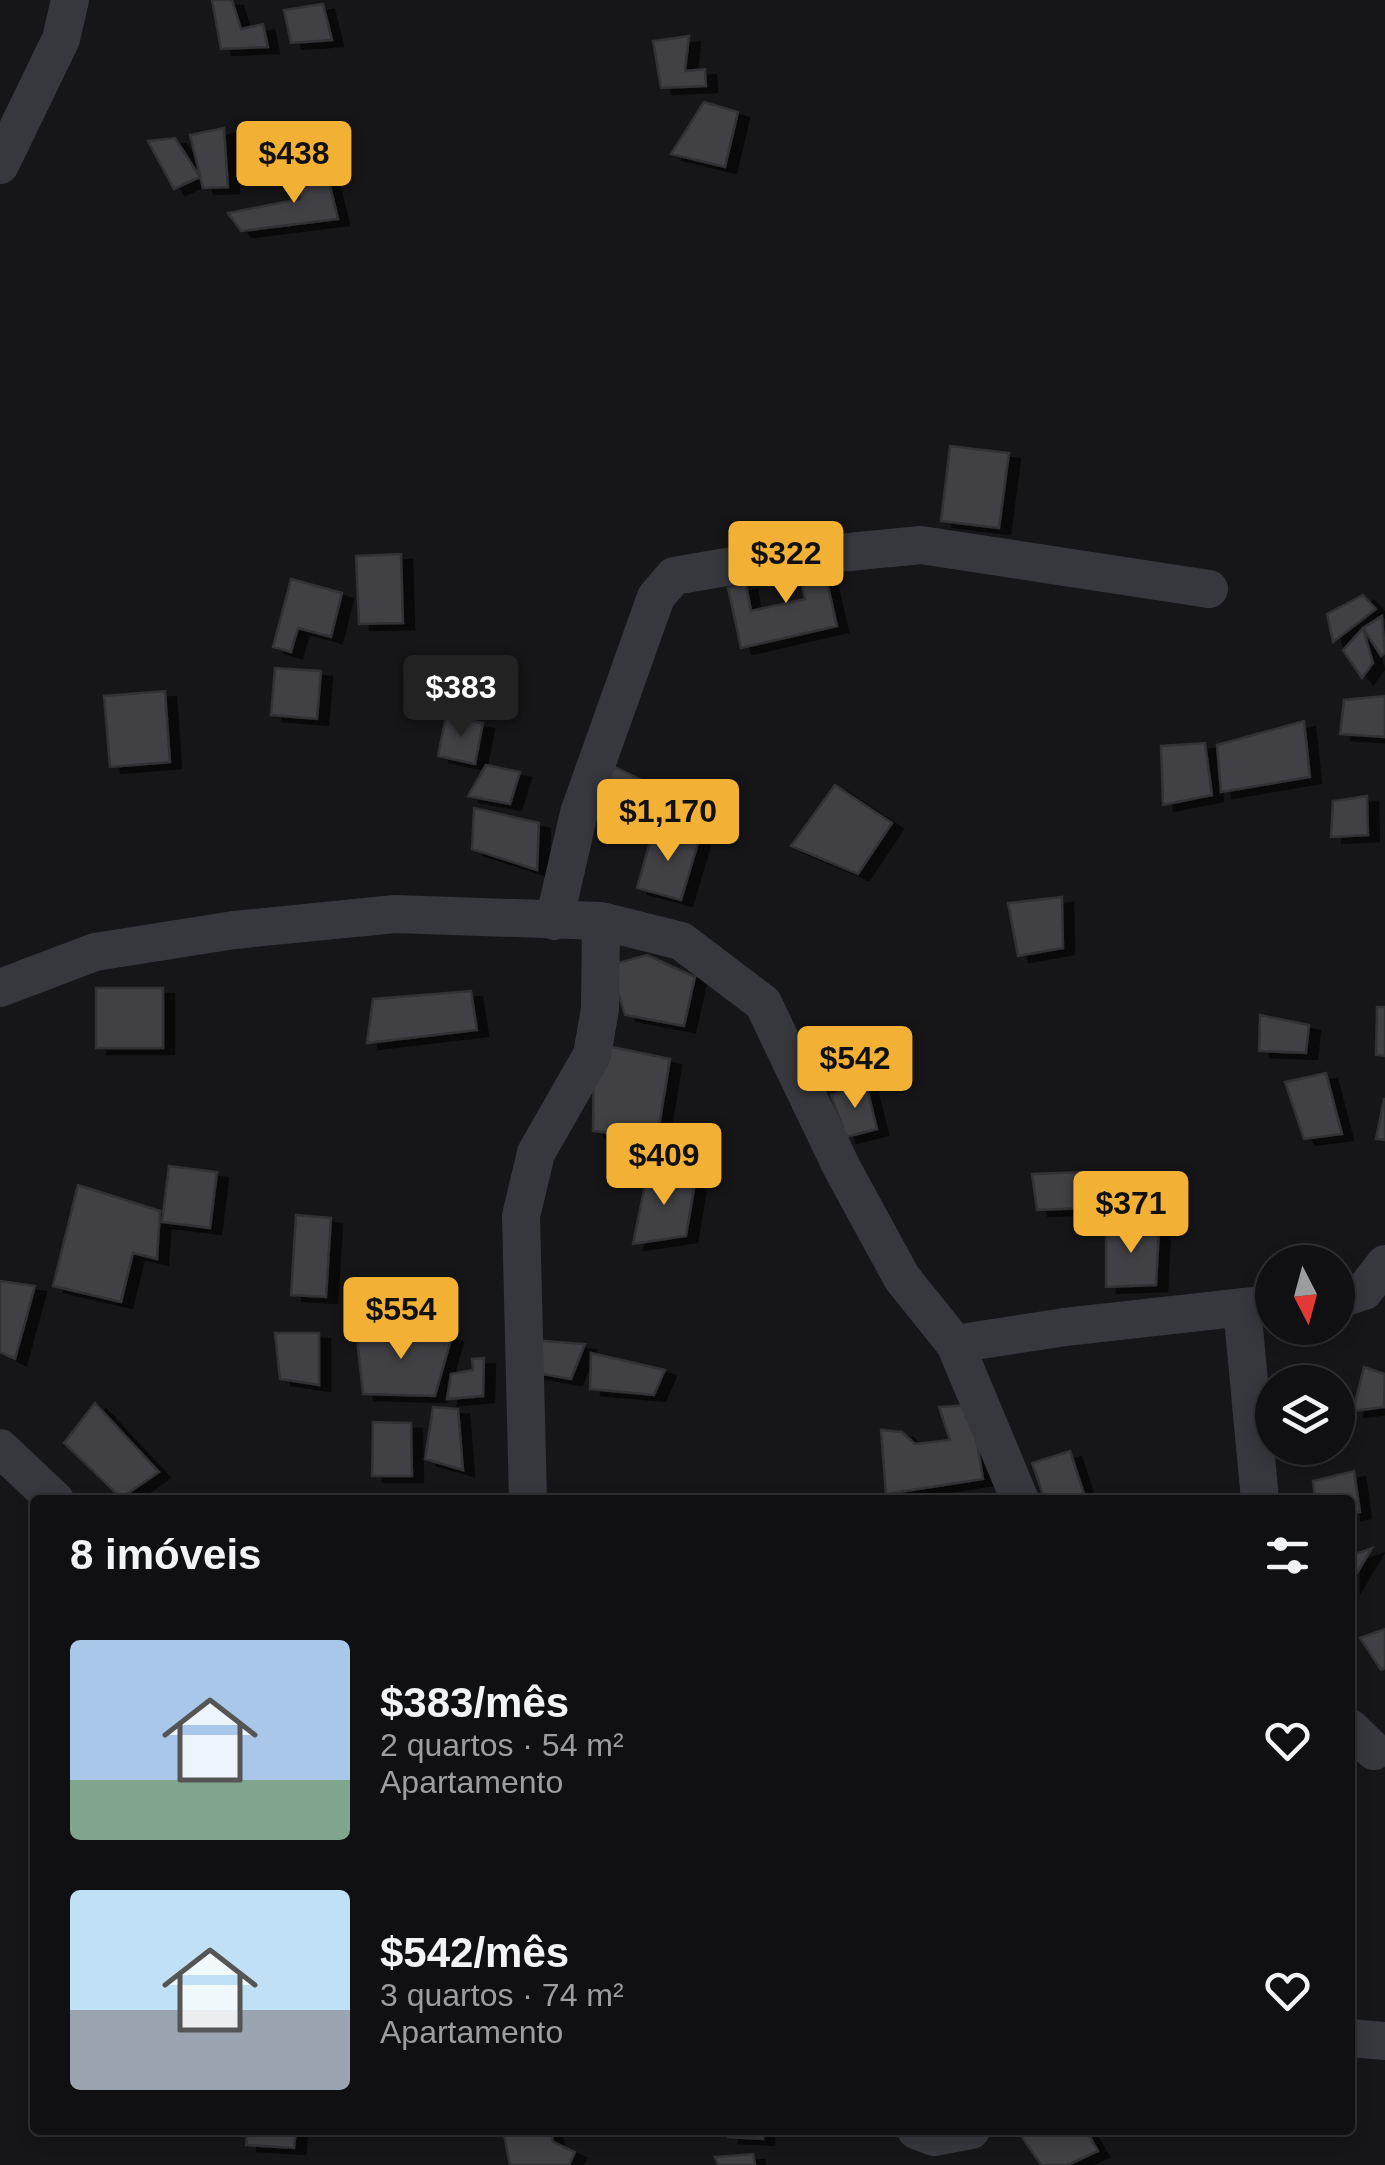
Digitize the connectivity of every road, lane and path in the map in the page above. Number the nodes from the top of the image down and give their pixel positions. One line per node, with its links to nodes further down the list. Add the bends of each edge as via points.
1 (70, 0): 2 (street, via 61,39)
2 (0, 165)
3 (1209, 589): 4 (street, via 921,544 674,576 656,597 579,813)
4 (554, 921): 5 (street); 6 (street, via 395,914 234,930 95,952)
5 (601, 921): 10 (street, via 681,941 762,1003 902,1278); 14 (street, via 592,1055 536,1152 521,1216)
6 (0, 988)
7 (1385, 1264): 8 (street)
8 (1355, 1294)
9 (1255, 1306): 10 (street)
10 (955, 1344): 15 (street)
11 (1258, 1345): 16 (street)
12 (2, 1459): 13 (street)
13 (48, 1495)
14 (528, 1495)
15 (1018, 1495)
16 (1260, 1495)
17 (1355, 2038): 18 (street)
18 (1385, 2041)

